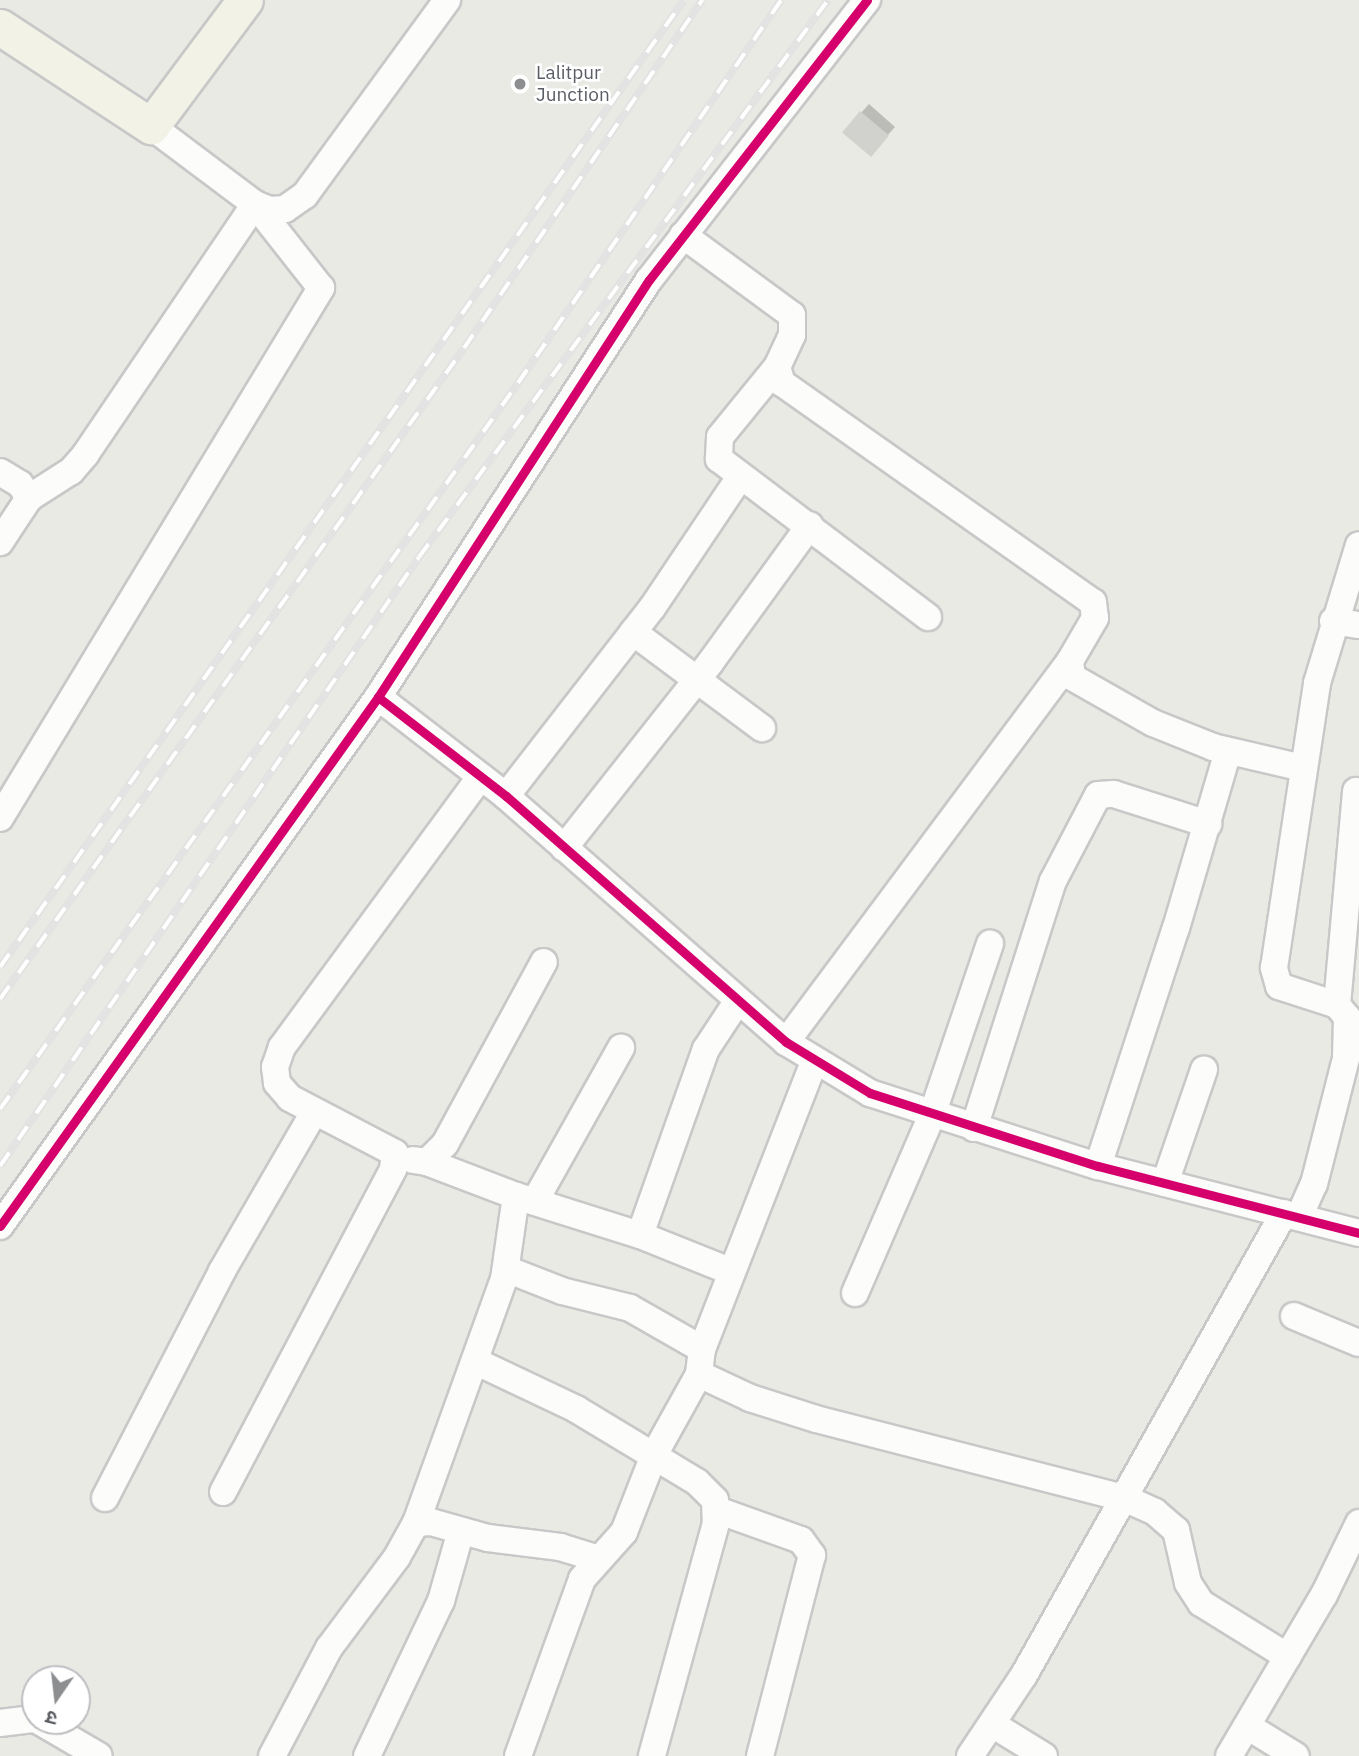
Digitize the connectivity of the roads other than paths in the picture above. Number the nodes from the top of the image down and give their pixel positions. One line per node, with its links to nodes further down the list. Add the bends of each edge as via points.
1 (245, 0): 5 (main road)
2 (447, 0): 6 (street, via 305,195 285,209 270,211)
3 (867, 0): 7 (street)
4 (0, 27): 5 (main road)
5 (151, 126): 6 (street)
6 (255, 204): 11 (street, via 86,454 71,471); 27 (street, via 321,289)
7 (683, 235): 8 (street, via 792,315 792,335); 20 (street, via 649,280)
8 (777, 366): 10 (street, via 720,437 719,459); 18 (street, via 782,383 795,393 1093,603 1095,618)
9 (0, 472): 11 (street, via 20,484)
10 (740, 477): 12 (street); 17 (street)
11 (29, 498): 13 (street)
12 (810, 525): 15 (street); 19 (street)
13 (0, 542)
14 (1356, 559): 16 (street)
15 (928, 617)
16 (1346, 623): 23 (street)
17 (634, 632): 19 (street); 26 (street)
18 (1070, 661): 22 (street, via 1072,677 1084,685 1153,723); 34 (street)
19 (699, 677): 21 (street); 29 (street)
20 (378, 697): 24 (street); 47 (street)
21 (762, 728)
22 (1228, 751): 23 (street); 28 (street)
23 (1303, 768): 33 (street, via 1275,979 1292,992)
24 (480, 777): 26 (street); 38 (street, via 282,1048 275,1067 276,1083)
25 (1356, 791): 33 (street)
26 (506, 796): 29 (street)
27 (0, 818)
28 (1208, 824): 40 (street, via 1114,794 1098,795 1053,881); 43 (street)
29 (564, 848): 32 (street)
30 (990, 944): 39 (street)
31 (544, 962): 42 (street, via 445,1144)
32 (737, 1002): 34 (street); 49 (street, via 706,1049)
33 (1337, 1005): 46 (street, via 1347,1017 1346,1058 1314,1184)
34 (786, 1042): 36 (street)
35 (621, 1048): 45 (street)
36 (814, 1062): 39 (street, via 870,1093); 51 (street)
37 (1204, 1070): 44 (street)
38 (314, 1112): 41 (street); 59 (street, via 222,1271)
39 (932, 1115): 40 (street); 52 (street)
40 (974, 1128): 43 (street)
41 (395, 1153): 42 (street); 58 (street, via 393,1169 363,1231)
42 (427, 1162): 45 (street)
43 (1098, 1166): 44 (street)
44 (1165, 1183): 46 (street)
45 (526, 1199): 49 (street); 50 (street)
46 (1291, 1215): 48 (street); 60 (street)
47 (0, 1226)
48 (1359, 1233)
49 (640, 1235): 51 (street)
50 (506, 1269): 55 (street, via 552,1288 630,1308); 56 (street)
51 (732, 1272): 55 (street)
52 (855, 1293)
53 (1294, 1316): 54 (street)
54 (1359, 1343)
55 (701, 1361): 57 (street); 60 (street, via 739,1394 816,1419)
56 (475, 1362): 57 (street, via 560,1400); 62 (street)
57 (654, 1455): 61 (street, via 708,1490); 65 (street, via 624,1532)
58 (223, 1492)
59 (105, 1498)
60 (1124, 1498): 66 (street, via 1155,1511 1176,1530 1188,1583 1201,1603); 69 (street)
61 (718, 1510): 76 (street); 77 (street, via 801,1540 811,1555)
62 (416, 1523): 64 (street, via 431,1521); 73 (street, via 397,1557 329,1648)
63 (1359, 1523): 66 (street)
64 (461, 1531): 65 (street); 74 (street, via 436,1612)
65 (596, 1558): 75 (street, via 576,1591)
66 (1288, 1657): 70 (street)
67 (21, 1721): 68 (street)
68 (0, 1723)
69 (992, 1724): 78 (street); 79 (street)
70 (1247, 1726): 80 (street); 81 (street)
71 (63, 1735): 72 (street)
72 (99, 1756)
73 (272, 1756)
74 (367, 1756)
75 (518, 1756)
76 (652, 1756)
77 (760, 1756)
78 (970, 1756)
79 (1044, 1756)
80 (1229, 1756)
81 (1296, 1756)

